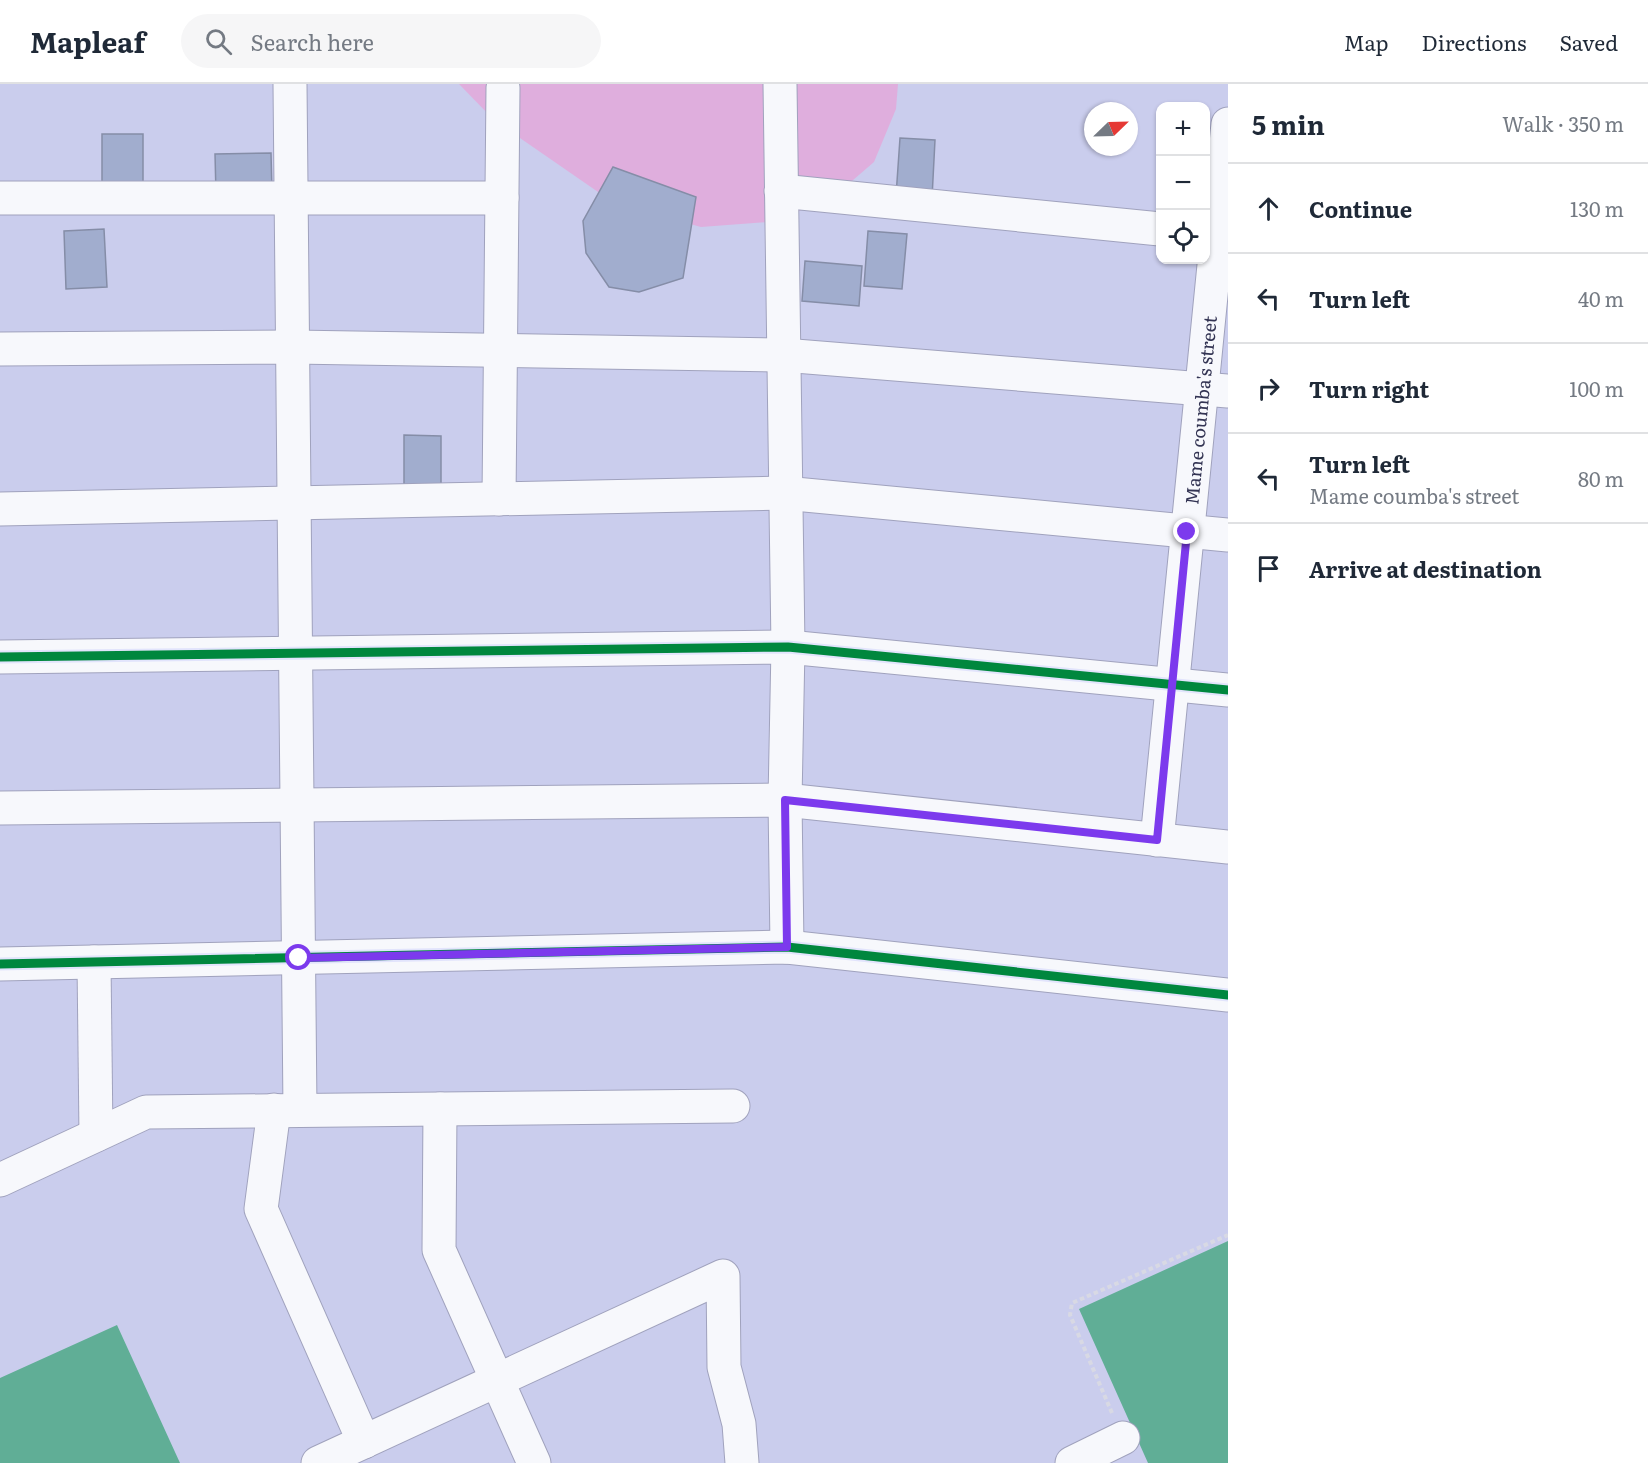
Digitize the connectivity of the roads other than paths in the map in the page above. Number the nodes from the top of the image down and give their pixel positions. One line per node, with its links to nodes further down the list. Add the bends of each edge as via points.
1 (290, 84): 7 (street)
2 (780, 84): 5 (street)
3 (503, 88): 8 (street)
4 (1228, 124): 10 (street, Mame coumba's street)
5 (782, 191): 9 (street); 14 (street)
6 (0, 198): 7 (street)
7 (292, 198): 8 (street); 11 (street)
8 (502, 198): 13 (street)
9 (1156, 228)
10 (1217, 234): 15 (street, Mame coumba's street)
11 (293, 347): 12 (street); 13 (street); 18 (street)
12 (0, 349)
13 (501, 350): 14 (street); 17 (street)
14 (783, 355): 15 (street); 16 (street)
15 (1215, 390): 20 (street, Mame coumba's street)
16 (784, 493): 17 (street); 20 (street); 22 (street)
17 (499, 499): 18 (street)
18 (294, 504): 19 (street); 23 (street)
19 (0, 510)
20 (1187, 532): 21 (street); 25 (street, Mame coumba's street)
21 (1228, 535)
22 (788, 647): 23 (street); 25 (street); 27 (street)
23 (296, 653): 24 (street); 28 (street)
24 (0, 657)
25 (1172, 685): 26 (street); 30 (street, Mame coumba's street)
26 (1228, 690)
27 (785, 800): 28 (street); 30 (street); 32 (street)
28 (297, 805): 29 (street); 33 (street)
29 (0, 808)
30 (1157, 840): 31 (street)
31 (1228, 848)
32 (787, 947): 33 (street); 36 (street)
33 (299, 958): 34 (street); 39 (street)
34 (94, 962): 35 (street); 40 (street)
35 (0, 964)
36 (1228, 995)
37 (733, 1106): 38 (street)
38 (440, 1109): 39 (street); 42 (street, via 439,1250)
39 (287, 1110): 40 (street, via 146,1112); 44 (street, via 261,1209)
40 (96, 1135): 41 (street)
41 (0, 1180)
42 (497, 1380): 44 (street); 46 (street); 47 (street, via 723,1276 724,1367 739,1424)
43 (1123, 1438): 48 (street)
44 (364, 1442): 45 (street)
45 (318, 1463)
46 (534, 1463)
47 (742, 1463)
48 (1072, 1463)

